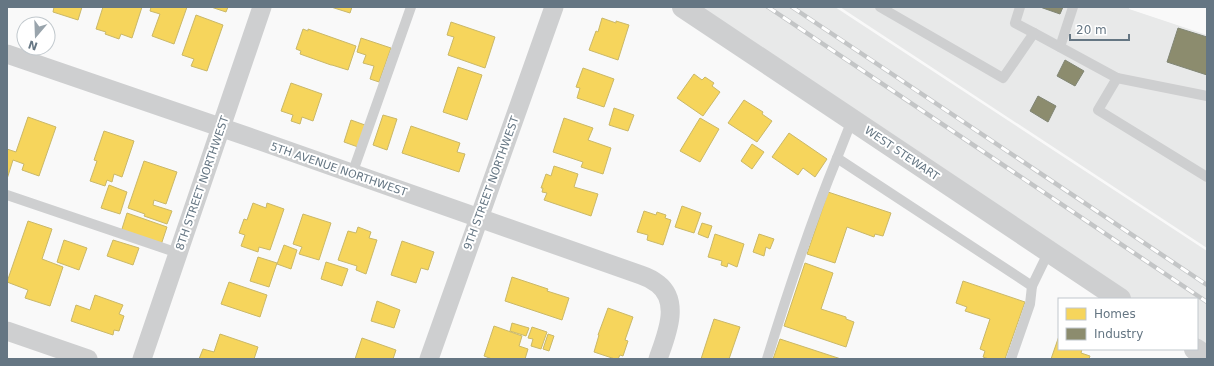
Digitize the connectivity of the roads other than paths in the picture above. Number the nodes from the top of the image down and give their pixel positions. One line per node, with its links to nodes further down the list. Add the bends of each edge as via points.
1 (262, 7): 14 (street, 8TH STREET NORTHWEST)
2 (411, 7): 16 (lane)
3 (554, 7): 19 (street, 9TH STREET NORTHWEST)
4 (683, 7): 13 (street, WEST STEWART)
5 (880, 7): 8 (lane, via 1003,78)
6 (1020, 7): 8 (lane, via 1015,23)
7 (1074, 7): 9 (lane)
8 (1034, 33): 9 (lane)
9 (1060, 47): 11 (lane)
10 (7, 54): 14 (street, 5TH AVENUE NORTHWEST)
11 (1118, 78): 12 (lane); 17 (lane, via 1098,110)
12 (1207, 96)
13 (852, 120): 15 (lane); 20 (street, WEST STEWART)
14 (221, 128): 16 (street, 5TH AVENUE NORTHWEST); 21 (street, 8TH STREET NORTHWEST)
15 (837, 158): 22 (lane); 29 (lane, via 793,276)
16 (352, 174): 19 (street, 5TH AVENUE NORTHWEST)
17 (1207, 177)
18 (7, 195): 21 (lane)
19 (478, 218): 27 (street, 9TH STREET NORTHWEST); 28 (street, 5TH AVENUE NORTHWEST, via 641,275 659,284 666,293 670,318)
20 (1049, 251): 22 (lane); 23 (street, WEST STEWART)
21 (178, 253): 26 (street, 8TH STREET NORTHWEST)
22 (1032, 286): 30 (lane, via 1030,304)
23 (1119, 298)
24 (7, 331): 25 (street)
25 (88, 359)
26 (142, 359)
27 (429, 359)
28 (658, 359)
29 (767, 359)
30 (1011, 359)

